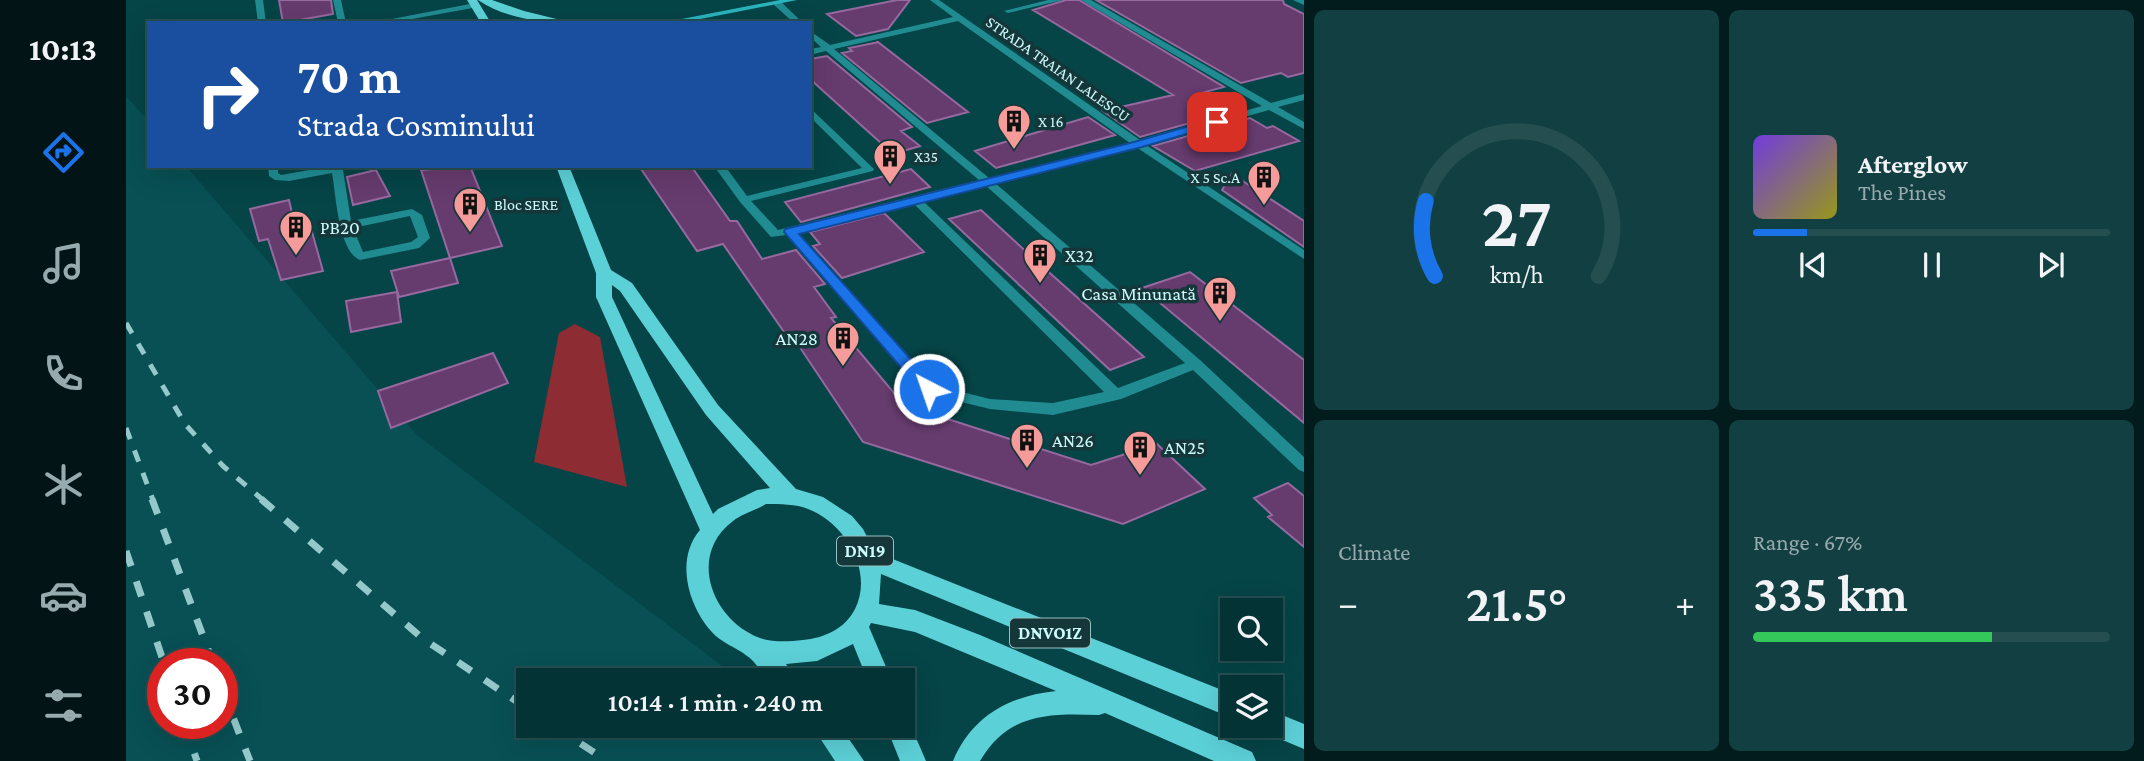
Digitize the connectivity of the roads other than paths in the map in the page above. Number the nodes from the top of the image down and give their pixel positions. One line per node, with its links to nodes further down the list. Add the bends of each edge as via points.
1 (259, 0): 13 (street)
2 (337, 0): 14 (street)
3 (793, 0): 9 (main road)
4 (934, 0): 12 (street, STRADA TRAIAN LALESCU)
5 (1059, 0): 11 (street)
6 (1085, 0): 24 (street)
7 (1297, 0): 10 (street)
8 (477, 2): 15 (street); 16 (main road); 17 (main road)
9 (776, 3): 18 (main road); 19 (street)
10 (1304, 3)
11 (1008, 11)
12 (959, 18): 21 (street); 27 (street, STRADA TRAIAN LALESCU)
13 (262, 21)
14 (342, 21)
15 (385, 21)
16 (485, 21)
17 (558, 21)
18 (676, 21)
19 (797, 21)
20 (812, 35): 21 (street)
21 (827, 48): 22 (street); 33 (street)
22 (812, 52)
23 (1304, 97): 24 (street)
24 (1269, 106): 26 (street); 27 (street)
25 (812, 113): 34 (street, via 869,169)
26 (1304, 126)
27 (1138, 144): 33 (street); 38 (street, STRADA TRAIAN LALESCU)
28 (273, 168): 29 (street, via 273,174 289,178)
29 (338, 168)
30 (343, 168): 36 (street)
31 (563, 168): 39 (main road, DN19)
32 (720, 168): 34 (street)
33 (988, 182): 35 (street); 40 (street)
34 (744, 200): 37 (street, via 775,234)
35 (917, 201): 37 (street); 41 (street)
36 (348, 225): 36 (street, via 360,256 415,246 424,238 412,212)
37 (790, 232): 41 (street, via 929,389 990,404 1053,409)
38 (1304, 255)
39 (604, 273): 43 (main road, DN19, via 625,288 712,410); 44 (main road, DN19, via 604,297)
40 (1195, 364): 41 (street); 42 (street)
41 (1116, 395)
42 (1304, 466)
43 (790, 496): 44 (main road, DN19, via 764,496 739,504); 45 (main road, DN19, via 839,516 857,534)
44 (710, 529): 47 (main road, DN19, via 696,561 697,587 708,613 728,634)
45 (869, 559): 46 (main road, DN19, via 872,587); 50 (main road, DNVO1Z)
46 (862, 619): 47 (main road, DN19, via 828,646 798,655); 49 (main road); 51 (main road, DNVO1Z, via 915,621)
47 (756, 649): 48 (main road, DN19)
48 (773, 668)
49 (876, 668)
50 (1220, 701)
51 (1110, 704): 58 (main road, via 1054,701 1012,712 990,727); 59 (main road, DNVO1Z)
52 (1283, 728): 53 (main road)
53 (1304, 737)
54 (833, 738): 56 (main road)
55 (903, 738): 57 (main road)
56 (851, 761)
57 (913, 761)
58 (966, 761)
59 (1243, 761)

